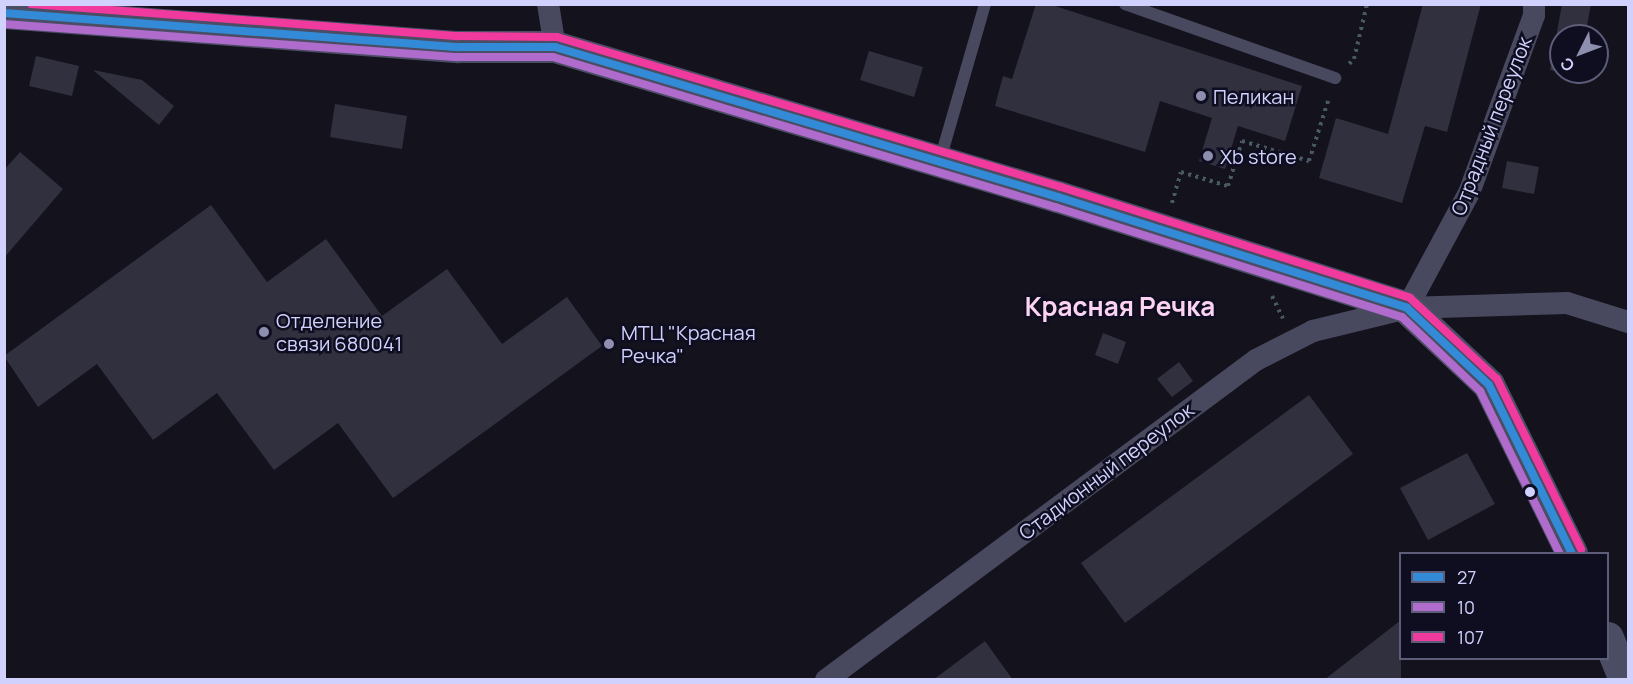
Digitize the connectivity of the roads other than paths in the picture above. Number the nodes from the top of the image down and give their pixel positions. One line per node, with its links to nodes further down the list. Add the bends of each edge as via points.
1 (548, 4): 6 (street)
2 (985, 4): 8 (lane)
3 (1125, 4): 7 (lane)
4 (1534, 4): 9 (street, Отрадный переулок, via 1534,15 1469,193)
5 (4, 13): 6 (street, via 459,47)
6 (555, 47): 8 (street)
7 (1335, 78)
8 (939, 161): 9 (street)
9 (1407, 308): 10 (street, Стадионный переулок, via 1567,303); 11 (street, via 1489,385); 13 (street, Стадионный переулок, via 1334,325 1256,360)
10 (1629, 322)
11 (1571, 552)
12 (1609, 640): 14 (street)
13 (826, 680)
14 (1625, 680)

